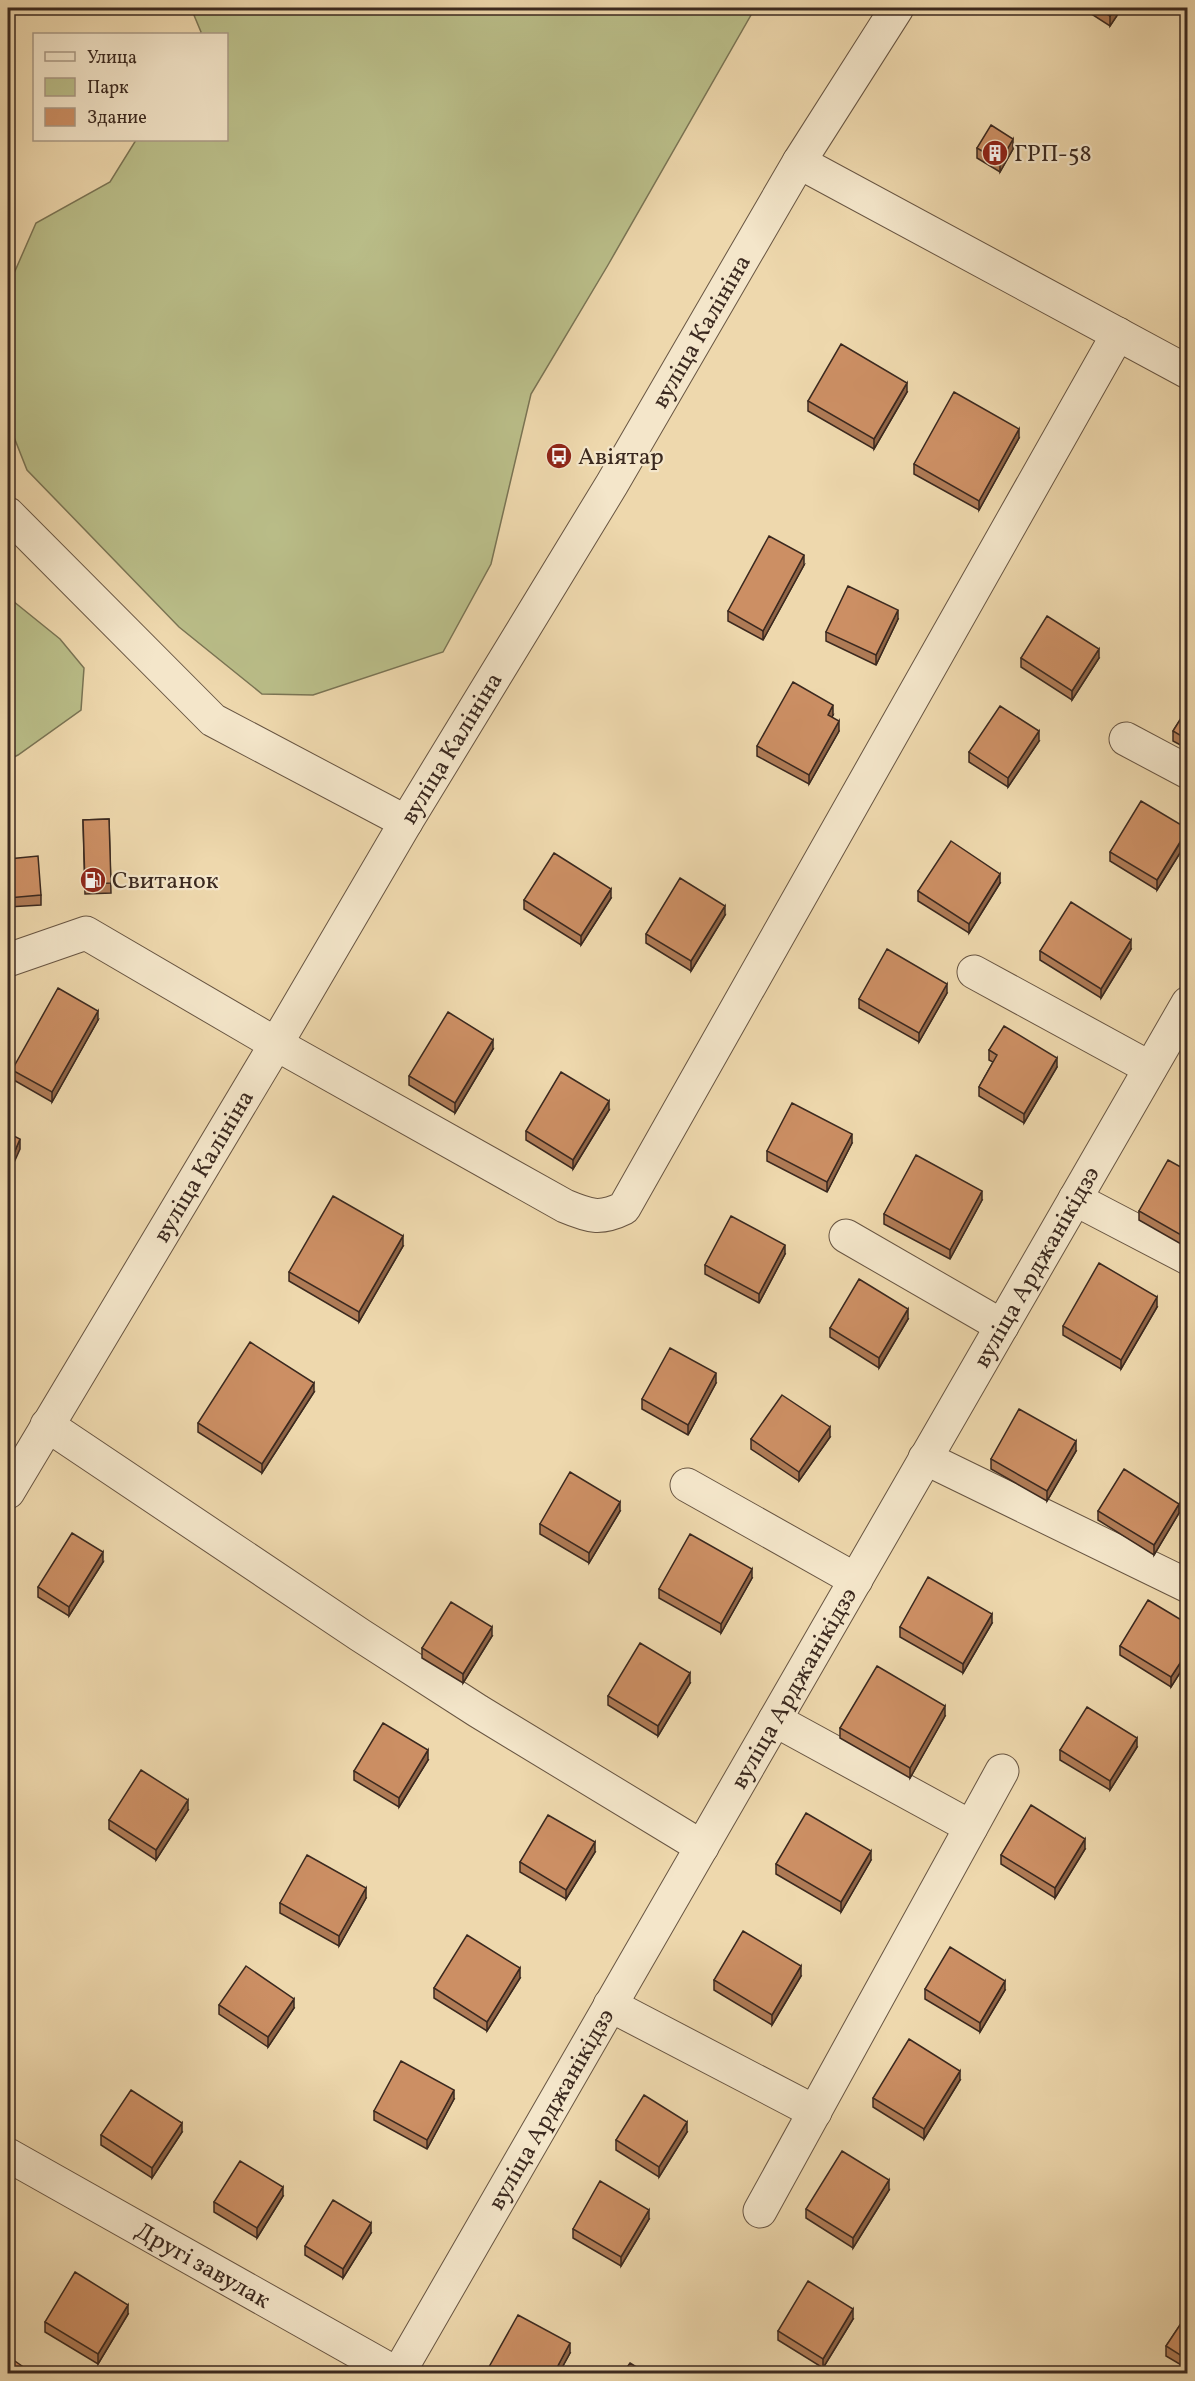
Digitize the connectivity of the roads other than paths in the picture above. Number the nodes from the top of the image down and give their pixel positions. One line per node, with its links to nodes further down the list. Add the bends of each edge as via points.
1 (897, 8): 2 (street, вуліца Калініна)
2 (799, 162): 3 (street); 8 (street, вуліца Калініна, via 618,474)
3 (1118, 334): 4 (street); 12 (street, via 624,1208 609,1215 588,1216 565,1206)
4 (1188, 372)
5 (8, 514): 8 (street, via 213,720)
6 (1126, 739): 7 (street)
7 (1188, 772)
8 (406, 822): 12 (street, вуліца Калініна)
9 (8, 960): 12 (street, via 86,933)
10 (974, 972): 13 (street)
11 (1188, 1003): 13 (street, вуліца Арджанікідзэ)
12 (276, 1044): 18 (street, вуліца Калініна)
13 (1150, 1068): 14 (street, вуліца Арджанікідзэ)
14 (1075, 1199): 16 (street); 17 (street, вуліца Арджанікідзэ)
15 (846, 1236): 17 (street)
16 (1188, 1258)
17 (1002, 1326): 19 (street, вуліца Арджанікідзэ)
18 (47, 1425): 21 (street, вуліца Калініна); 27 (street, via 389,1654)
19 (926, 1458): 22 (street, вуліца Арджанікідзэ); 23 (street)
20 (687, 1485): 22 (street)
21 (8, 1492)
22 (856, 1580): 24 (street, вуліца Арджанікідзэ)
23 (1188, 1586)
24 (775, 1720): 26 (street); 27 (street, вуліца Арджанікідзэ)
25 (1002, 1771): 26 (street)
26 (971, 1827): 29 (street)
27 (702, 1847): 28 (street, вуліца Арджанікідзэ)
28 (610, 2005): 29 (street); 32 (street, вуліца Арджанікідзэ)
29 (814, 2112): 31 (street)
30 (8, 2155): 32 (street, Другі завулак)
31 (760, 2211)
32 (398, 2373)

